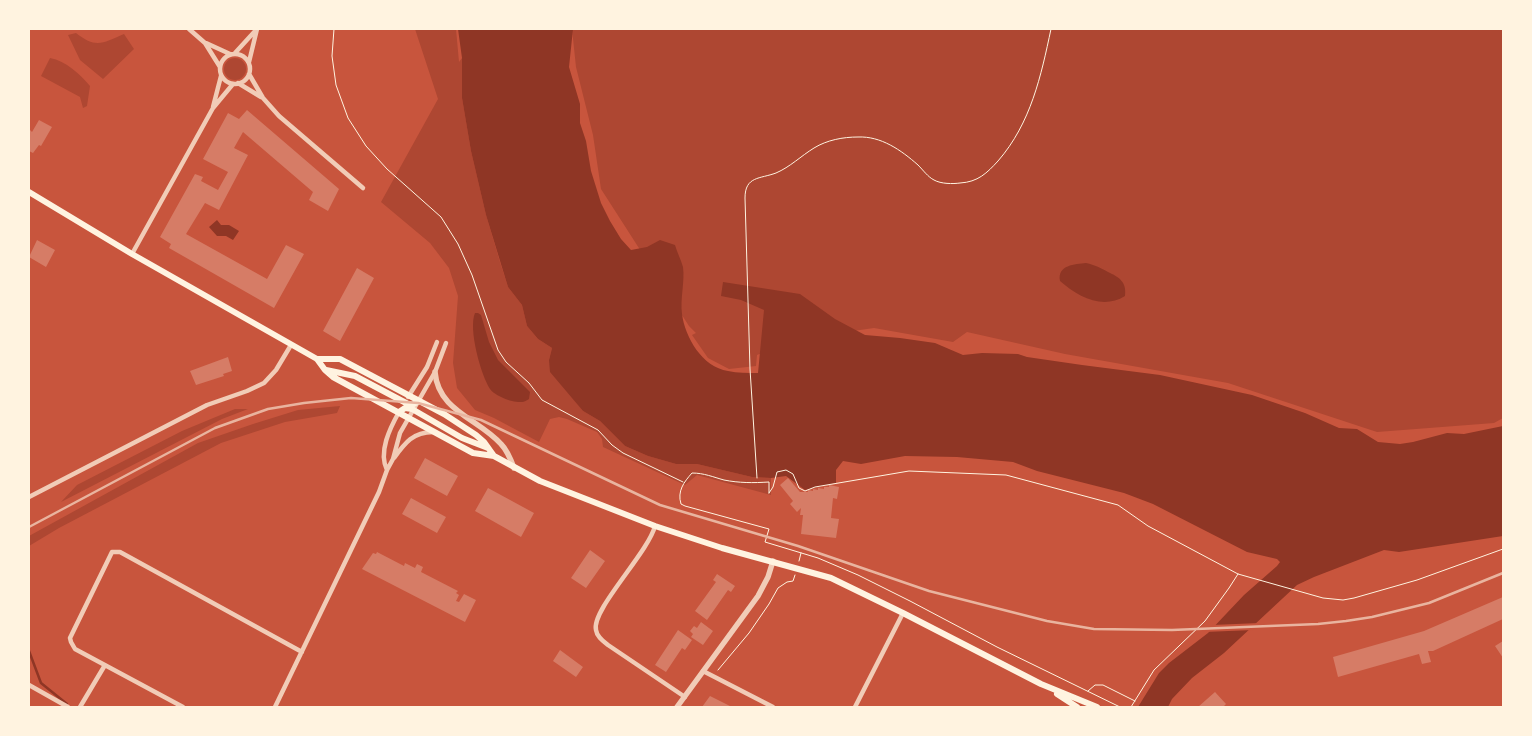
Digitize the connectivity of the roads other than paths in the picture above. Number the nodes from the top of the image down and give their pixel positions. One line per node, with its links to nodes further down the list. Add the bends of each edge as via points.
1 (189, 29): 3 (street)
2 (257, 29): 4 (street); 5 (street)
3 (205, 43): 4 (street); 6 (street)
4 (232, 54): 5 (street, via 244,56); 6 (street, via 222,60)
5 (249, 62): 7 (street)
6 (220, 67): 8 (street)
7 (249, 74): 9 (street); 10 (street)
8 (221, 76): 9 (street); 11 (street)
9 (236, 84): 10 (street); 11 (street)
10 (263, 98): 12 (street, via 279,116)
11 (213, 108): 14 (street)
12 (363, 188)
13 (29, 192): 14 (main road)
14 (132, 254): 17 (main road)
15 (437, 342): 21 (street)
16 (446, 343): 20 (street)
17 (291, 345): 18 (main road); 33 (street, via 264,383 207,405)
18 (317, 359): 19 (main road); 21 (main road, via 340,359)
19 (325, 370): 23 (main road, via 355,376); 25 (main road)
20 (435, 372): 22 (street); 31 (street, via 440,394 500,442)
21 (409, 395): 22 (main road); 23 (street)
22 (419, 401): 23 (main road, via 412,405); 24 (street); 28 (main road, via 458,423)
23 (404, 403): 25 (street)
24 (414, 410): 25 (main road, via 405,408); 26 (street); 28 (main road, via 462,438)
25 (399, 412): 26 (main road); 32 (street, via 389,431 384,455)
26 (409, 417): 27 (main road); 30 (street, via 400,433)
27 (436, 432): 29 (main road, via 473,453); 30 (street, via 414,435)
28 (488, 448): 29 (main road)
29 (494, 456): 31 (main road)
30 (393, 459): 32 (street)
31 (514, 468): 34 (main road)
32 (387, 470): 37 (street)
33 (29, 497)
34 (655, 526): 35 (main road); 42 (street, via 646,545 598,616 595,626 600,639)
35 (773, 561): 36 (main road, via 831,578); 39 (street, via 758,596)
36 (903, 613): 40 (main road); 49 (street)
37 (302, 652): 38 (street, via 114,551 70,638 72,646); 46 (street)
38 (105, 665): 44 (street); 45 (street)
39 (703, 671): 42 (street); 48 (street)
40 (1041, 684): 50 (main road); 51 (main road)
41 (29, 685): 43 (street)
42 (685, 697): 47 (street)
43 (68, 707)
44 (80, 707)
45 (183, 707)
46 (275, 707)
47 (677, 707)
48 (773, 707)
49 (855, 707)
50 (1077, 707)
51 (1097, 707)

